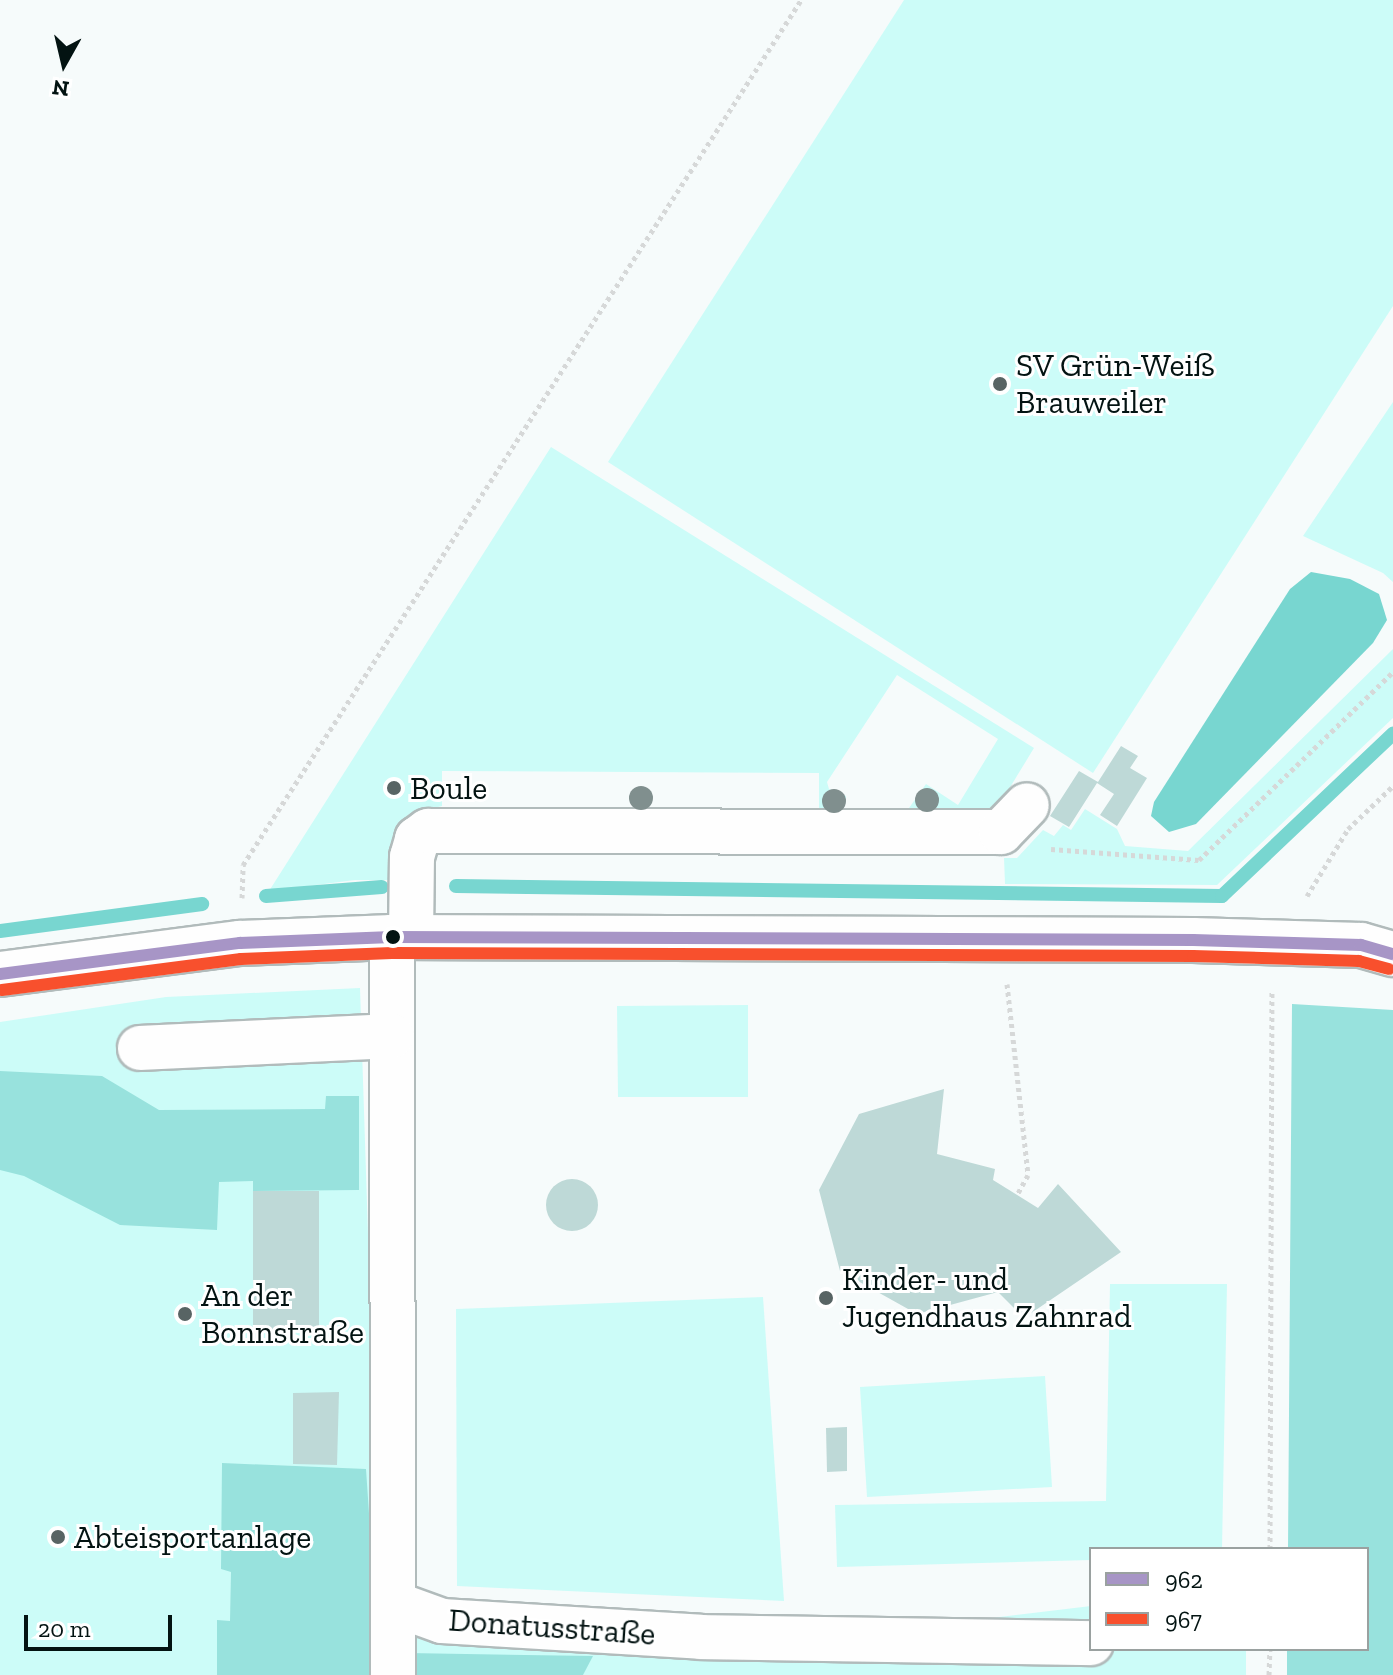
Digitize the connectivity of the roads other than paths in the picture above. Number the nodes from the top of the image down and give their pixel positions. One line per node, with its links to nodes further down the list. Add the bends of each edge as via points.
1 (1014, 818): 2 (street, via 428,831 417,839 412,857)
2 (402, 937): 3 (street); 4 (street, via 240,943); 5 (street)
3 (1382, 939)
4 (0, 974)
5 (392, 1036): 6 (street); 7 (street)
6 (140, 1048)
7 (395, 1604): 8 (street, Donatusstraße, via 442,1621 701,1637); 9 (street)
8 (1089, 1643)
9 (393, 1675)

